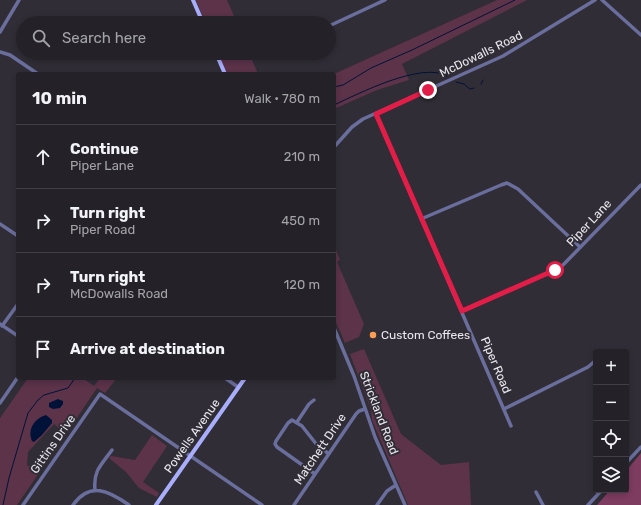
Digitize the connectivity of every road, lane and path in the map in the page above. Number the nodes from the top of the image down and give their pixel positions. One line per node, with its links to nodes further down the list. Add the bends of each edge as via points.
1 (19, 0): 8 (street)
2 (193, 0): 6 (main road)
3 (385, 0): 7 (street)
4 (595, 0): 16 (street, McDowalls Road, via 503,56)
5 (602, 0): 9 (street)
6 (200, 16)
7 (336, 23)
8 (0, 32)
9 (641, 35)
10 (0, 52): 11 (street)
11 (16, 59)
12 (17, 60): 14 (street)
13 (219, 60): 15 (main road)
14 (35, 72)
15 (224, 72)
16 (376, 114): 17 (street, McDowalls Road, via 352,127); 19 (street, Piper Road)
17 (336, 145)
18 (641, 184): 22 (street, Piper Lane)
19 (421, 219): 22 (street, via 507,183 518,189); 24 (street, Piper Road)
20 (0, 224): 21 (street)
21 (16, 235)
22 (580, 247): 24 (street, Piper Lane, via 555,270)
23 (16, 306): 25 (street)
24 (462, 311): 36 (street, Piper Road)
25 (1, 325): 27 (street)
26 (336, 333): 35 (street, Strickland Road)
27 (16, 335)
28 (593, 363): 36 (street)
29 (16, 380): 34 (street)
30 (228, 380): 32 (street)
31 (243, 380): 32 (main road, Powells Avenue)
32 (238, 387): 42 (main road, Powells Avenue)
33 (314, 400): 37 (street)
34 (0, 403)
35 (365, 409): 41 (street, Matchett Drive, via 356,414); 45 (street, Strickland Road)
36 (504, 409): 38 (street, Piper Road)
37 (297, 422): 41 (street, via 317,445); 44 (street, via 289,421 275,444)
38 (511, 426)
39 (641, 447): 43 (street)
40 (112, 450): 46 (street, via 96,472)
41 (329, 454): 44 (street, Matchett Drive)
42 (190, 456): 49 (street, Gittins Drive, via 100,394); 52 (main road, Powells Avenue); 53 (street)
43 (629, 460)
44 (315, 474): 54 (street, Matchett Drive)
45 (396, 485): 55 (street, via 387,491); 56 (street, Strickland Road)
46 (95, 490): 50 (street, via 83,495); 51 (street, via 112,494)
47 (536, 492): 57 (street)
48 (599, 493): 58 (street)
49 (22, 505)
50 (73, 505)
51 (129, 505)
52 (156, 505)
53 (262, 505)
54 (294, 505)
55 (377, 505)
56 (405, 505)
57 (543, 505)
58 (588, 505)

